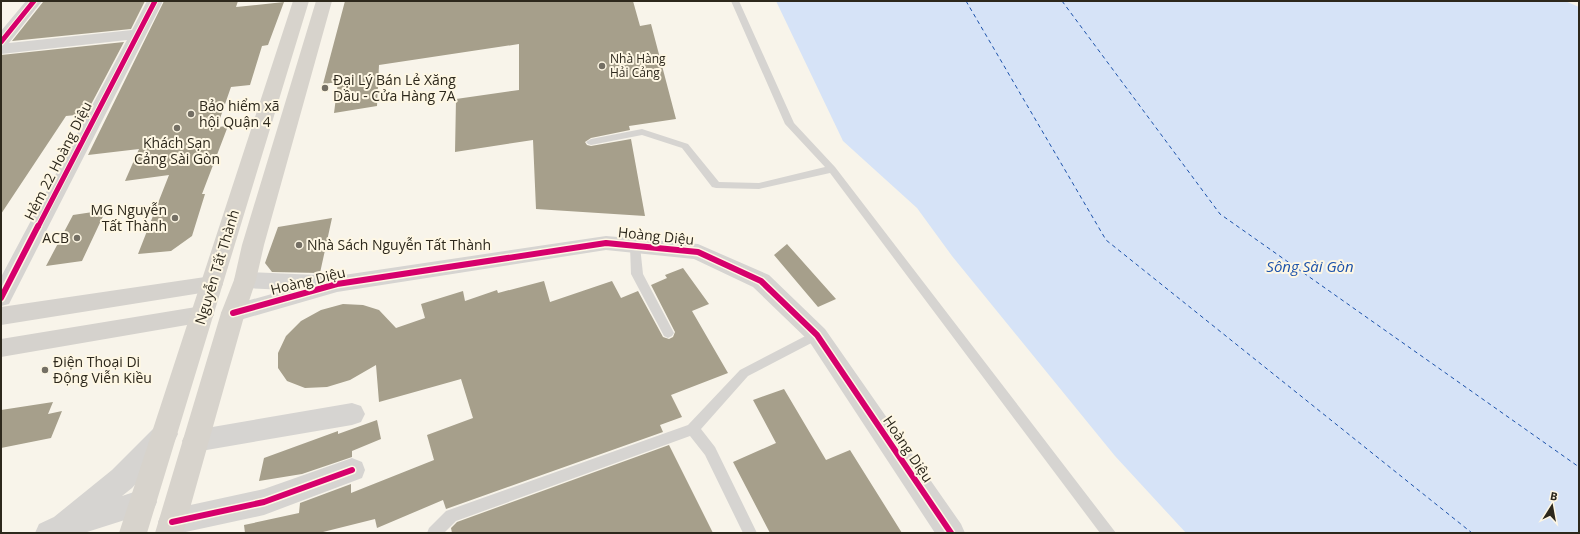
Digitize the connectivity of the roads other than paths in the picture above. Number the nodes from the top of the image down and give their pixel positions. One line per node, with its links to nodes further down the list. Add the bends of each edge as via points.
1 (34, 1): 7 (street)
2 (154, 1): 6 (street, Hẻm 22 Hoàng Diệu)
3 (301, 1): 13 (main road, Nguyễn Tất Thành)
4 (324, 1): 12 (main road, Nguyễn Tất Thành)
5 (734, 1): 10 (lane, via 790,124)
6 (136, 34): 8 (street); 15 (street, Hẻm 22 Hoàng Diệu)
7 (1, 42)
8 (1, 49)
9 (591, 142): 10 (lane, via 642,132 686,146 716,185 759,186)
10 (832, 169): 34 (lane)
11 (636, 246): 14 (street, Hoàng Diệu, via 606,243); 19 (lane, via 637,274); 20 (street, Hoàng Diệu, via 698,252 761,281)
12 (245, 280): 13 (main road); 14 (street, Hoàng Diệu); 16 (main road, Nguyễn Tất Thành)
13 (212, 284): 17 (main road, Nguyễn Tất Thành); 18 (main road)
14 (337, 284): 16 (street, Hoàng Diệu)
15 (1, 298)
16 (233, 313): 17 (main road); 25 (main road, Nguyễn Tất Thành)
17 (202, 315): 21 (main road); 24 (main road, Nguyễn Tất Thành)
18 (1, 316)
19 (668, 333)
20 (817, 335): 23 (lane, via 744,373); 33 (street, Hoàng Diệu)
21 (1, 348)
22 (352, 414): 25 (street)
23 (693, 429): 31 (lane, via 451,516); 32 (lane, via 710,451)
24 (165, 434): 27 (main road, Nguyễn Tất Thành); 29 (street, via 122,479)
25 (195, 441): 28 (main road, Nguyễn Tất Thành)
26 (352, 470): 28 (street, via 264,502)
27 (143, 502): 29 (street); 30 (main road, Nguyễn Tất Thành)
28 (171, 527)
29 (56, 530)
30 (134, 533)
31 (434, 533)
32 (750, 533)
33 (951, 533)
34 (1109, 533)

